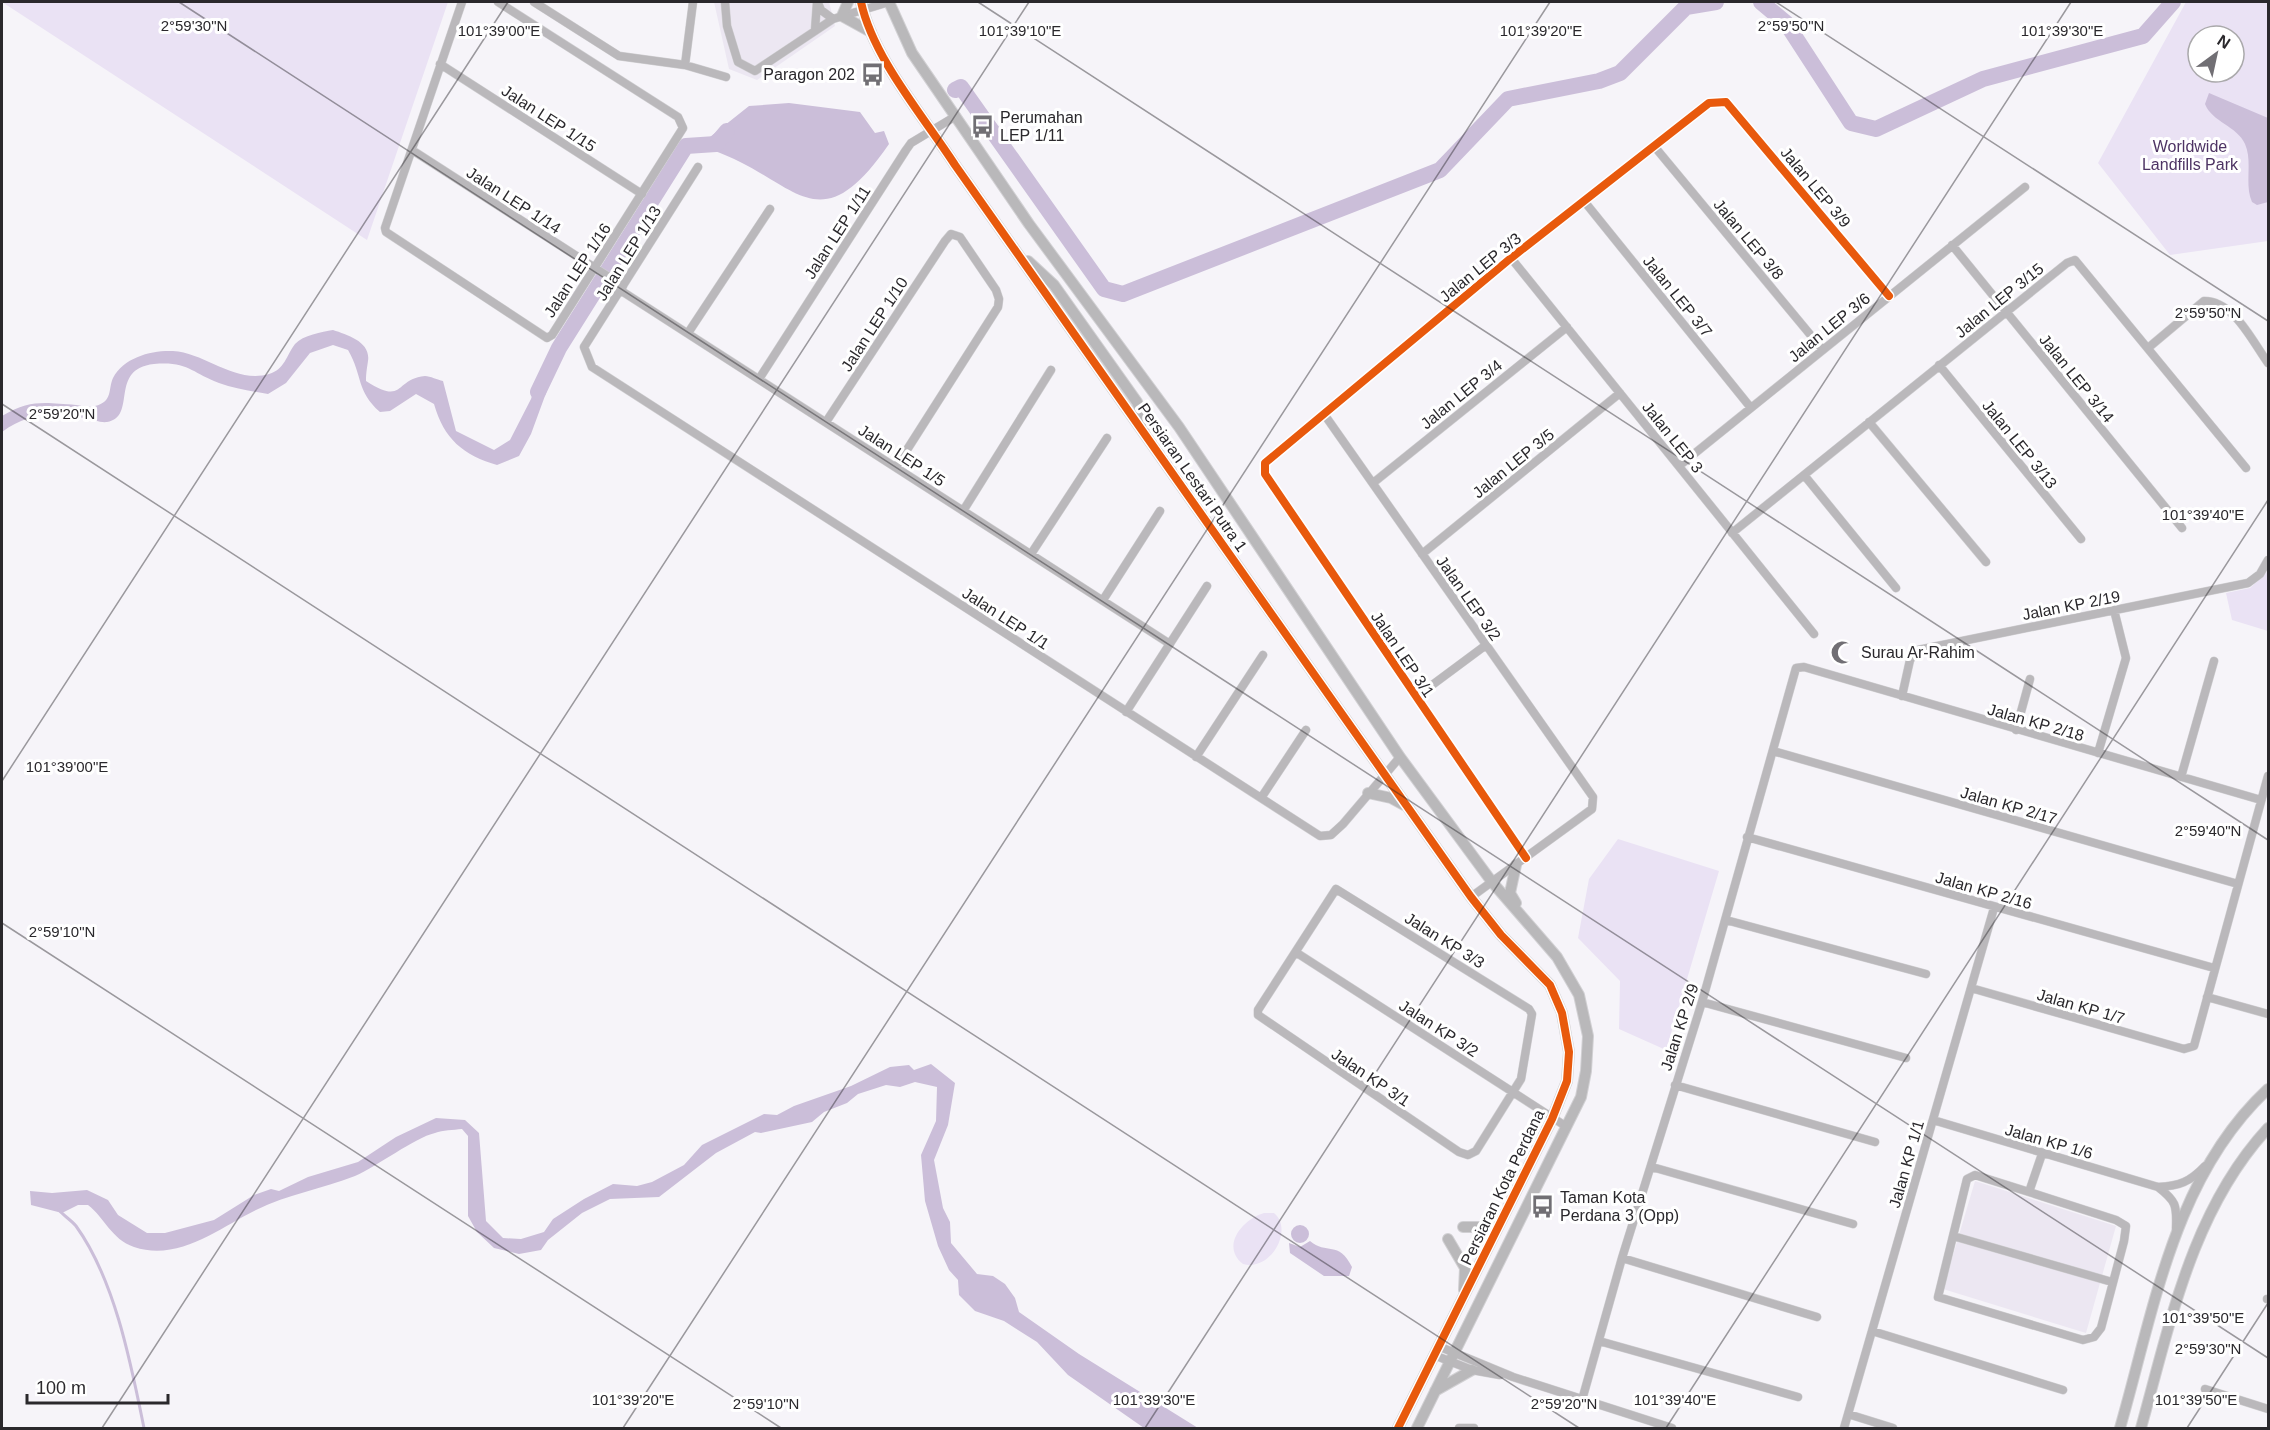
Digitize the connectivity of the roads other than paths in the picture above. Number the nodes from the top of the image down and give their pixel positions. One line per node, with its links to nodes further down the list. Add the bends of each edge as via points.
1 (462, 2): 13 (street, Jalan LEP 1/16)
2 (498, 2): 23 (street, Jalan LEP 1/16, via 678,117 682,128)
3 (534, 2): 14 (street, via 619,56)
4 (693, 2): 14 (street)
5 (725, 2): 11 (street, via 726,26 738,62 755,71)
6 (817, 2): 10 (street, via 821,10); 11 (street)
7 (848, 2): 10 (street)
8 (889, 2): 9 (street); 17 (street, Persiaran Lestari Putra 1, via 912,52)
9 (862, 5): 10 (street); 12 (street)
10 (838, 18): 11 (street); 12 (street)
11 (815, 30)
12 (871, 32): 18 (street)
13 (440, 64): 20 (street, Jalan LEP 1/16); 23 (street, Jalan LEP 1/15)
14 (685, 65): 15 (street)
15 (726, 78)
16 (1718, 100): 19 (street, Jalan LEP 3/3); 30 (street, Jalan LEP 3/9, via 1726,102)
17 (956, 117): 18 (street, Jalan LEP 1/11); 81 (street, Persiaran Lestari Putra 1, via 1029,224 1179,427)
18 (932, 130): 40 (street, Jalan LEP 1/11, via 906,150); 82 (street, Persiaran Lestari Putra 1, via 1010,243 1054,285 1137,402 1151,440)
19 (1654, 146): 24 (street, Jalan LEP 3/3); 35 (street, Jalan LEP 3/8)
20 (412, 150): 28 (street, Jalan LEP 1/14); 28 (street, Jalan LEP 1/16, via 386,232 541,336 552,335)
21 (698, 167): 29 (street, Jalan LEP 1/13)
22 (2025, 187): 26 (street, Jalan LEP 3/6)
23 (642, 194): 28 (street, Jalan LEP 1/16)
24 (1584, 201): 27 (street, Jalan LEP 3/3); 42 (street, Jalan LEP 3/7)
25 (770, 209): 33 (street)
26 (1952, 245): 30 (street, Jalan LEP 3/6); 31 (street, Jalan LEP 3/14)
27 (1511, 258): 32 (street, Jalan LEP 3); 43 (street, Jalan LEP 3/3)
28 (598, 270): 29 (street, Jalan LEP 1/14)
29 (620, 286): 33 (street, Jalan LEP 1/5); 36 (street, Jalan LEP 1/13, via 584,347)
30 (1889, 296): 35 (street, Jalan LEP 3/6)
31 (2006, 312): 34 (street, Jalan LEP 3/15, via 2075,260); 38 (street, Jalan LEP 3/15); 55 (street, Jalan LEP 3/14)
32 (1567, 327): 41 (street, Jalan LEP 3); 52 (street, Jalan LEP 3/4)
33 (688, 333): 40 (street, Jalan LEP 1/5)
34 (2148, 348): 37 (street, via 2204,301 2216,301 2228,308); 50 (street, Jalan LEP 3/15)
35 (1823, 350): 42 (street, Jalan LEP 3/6)
36 (586, 355): 75 (street, Jalan LEP 1/1, via 592,367)
37 (2268, 363)
38 (1939, 366): 45 (street, Jalan LEP 3/15); 57 (street, Jalan LEP 3/13)
39 (1051, 370): 53 (street)
40 (759, 379): 44 (street, Jalan LEP 1/5)
41 (1620, 393): 48 (street, Jalan LEP 3); 59 (street, Jalan LEP 3/5)
42 (1751, 408): 48 (street, Jalan LEP 3/6)
43 (1324, 414): 47 (street, Jalan LEP 3/3); 52 (street, Jalan LEP 3/2)
44 (826, 422): 49 (street, Jalan LEP 1/5); 49 (street, Jalan LEP 1/10, via 945,241 951,234 960,237 999,299 998,307)
45 (1869, 422): 51 (street, Jalan LEP 3/15); 61 (street)
46 (1107, 438): 58 (street)
47 (1265, 463): 73 (street, Jalan LEP 3/1, via 1265,474)
48 (1679, 466): 56 (street, Jalan LEP 3)
49 (896, 467): 53 (street, Jalan LEP 1/5)
50 (2246, 468)
51 (1804, 475): 56 (street, Jalan LEP 3/15); 63 (street)
52 (1373, 483): 59 (street, Jalan LEP 3/2)
53 (963, 511): 58 (street, Jalan LEP 1/5)
54 (1160, 511): 64 (street)
55 (2182, 528)
56 (1732, 532): 66 (street, Jalan LEP 3)
57 (2081, 539)
58 (1031, 554): 64 (street, Jalan LEP 1/5)
59 (1422, 554): 68 (street, Jalan LEP 3/2)
60 (2268, 560): 65 (street, Jalan KP 2/19, via 2260,574 2248,583)
61 (1986, 562)
62 (1207, 586): 67 (street)
63 (1896, 588)
64 (1103, 600): 67 (street, Jalan LEP 1/5)
65 (2114, 610): 74 (street, Jalan KP 2/19, via 1918,650 1910,660); 79 (street, via 2126,658)
66 (1814, 634)
67 (1170, 644): 75 (street)
68 (1486, 645): 73 (street); 90 (street, Jalan LEP 3/2, via 1593,797 1592,809)
69 (1263, 655): 80 (street)
70 (2214, 662): 84 (street)
71 (1804, 668): 74 (street, Jalan KP 2/18); 78 (street, Jalan KP 2/9, via 1796,668)
72 (2030, 679): 77 (street)
73 (1416, 696): 90 (street, Jalan LEP 3/1)
74 (1902, 696): 77 (street, Jalan KP 2/18)
75 (1126, 712): 80 (street, Jalan LEP 1/1)
76 (1306, 730): 86 (street)
77 (2016, 730): 79 (street, Jalan KP 2/18)
78 (1773, 751): 89 (street, Jalan KP 2/9); 93 (street, Jalan KP 2/17)
79 (2098, 753): 84 (street, Jalan KP 2/18)
80 (1196, 757): 86 (street, Jalan LEP 1/1)
81 (1400, 757): 82 (street, Jalan LEP 1/1); 92 (street, Persiaran Lestari Putra 1)
82 (1383, 774): 85 (street, Jalan LEP 1/1); 88 (street, Persiaran Lestari Putra 1)
83 (2268, 776): 87 (street)
84 (2181, 777): 87 (street, Jalan KP 2/18)
85 (1368, 793): 86 (street, Jalan LEP 1/1, via 1330,835 1320,836); 88 (street, via 1391,798)
86 (1262, 798)
87 (2261, 800): 93 (street)
88 (1407, 807): 94 (street, Persiaran Lestari Putra 1)
89 (1748, 837): 95 (street, Jalan KP 2/16); 96 (street, Jalan KP 2/9)
90 (1526, 858): 91 (street)
91 (1516, 864): 92 (street); 97 (street, via 1510,893)
92 (1492, 882): 94 (street); 97 (street, Persiaran Lestari Putra 1)
93 (2238, 884): 100 (street)
94 (1471, 897): 99 (street, Persiaran Lestari Putra 1)
95 (1994, 908): 100 (street, Jalan KP 2/16); 102 (street, Jalan KP 1/1)
96 (1726, 920): 101 (street); 104 (street, Jalan KP 2/9)
97 (1530, 927): 112 (street, Persiaran Kota Perdana, via 1557,957 1580,995 1588,1036 1581,1097)
98 (1297, 953): 109 (street, Jalan KP 3/2); 109 (street, Jalan KP 3/3, via 1333,892 1340,889 1529,1009 1533,1020 1521,1079); 109 (street, Jalan KP 3/1, via 1258,1010 1261,1019 1459,1152 1468,1155 1476,1151)
99 (1522, 957): 110 (street, Persiaran Kota Perdana, via 1550,985 1566,1027 1568,1081)
100 (2214, 968): 103 (street)
101 (1926, 974)
102 (1971, 988): 103 (street, Jalan KP 1/7, via 2184,1050 2194,1046 2199,1035); 111 (street, Jalan KP 1/1)
103 (2207, 997): 105 (street)
104 (1702, 1002): 106 (street); 107 (street, Jalan KP 2/9)
105 (2268, 1014)
106 (1906, 1058)
107 (1675, 1085): 114 (street); 117 (street, Jalan KP 2/9)
108 (2268, 1089): 116 (street)
109 (1513, 1092): 110 (street, Jalan KP 3/2)
110 (1552, 1119): 112 (street, Jalan KP 3/2); 120 (street, Persiaran Kota Perdana)
111 (1932, 1120): 115 (street, Jalan KP 1/6); 130 (street, Jalan KP 1/1)
112 (1567, 1127): 133 (street, Persiaran Kota Perdana)
113 (2268, 1128): 151 (street, via 2222,1192 2196,1244)
114 (1875, 1142)
115 (2042, 1154): 118 (street, Jalan KP 1/6); 119 (street)
116 (2211, 1159): 118 (street, Jalan KP 1/6, via 2193,1179 2178,1186); 123 (street)
117 (1652, 1167): 121 (street); 126 (street, Jalan KP 2/9)
118 (2158, 1187): 123 (street, via 2173,1199)
119 (2029, 1192): 124 (street, via 1975,1175 1967,1179); 127 (street, via 2126,1226)
120 (1503, 1217): 122 (street, via 1481,1227); 128 (street, Persiaran Kota Perdana)
121 (1853, 1224)
122 (1463, 1227)
123 (2176, 1231): 150 (street)
124 (1953, 1236): 127 (street); 127 (street, via 1937,1291 1938,1297 1957,1305 2083,1340 2094,1337 2101,1328)
125 (1448, 1239): 128 (street, via 1465,1268)
126 (1622, 1258): 129 (street); 131 (street, Jalan KP 2/9)
127 (2112, 1282)
128 (1464, 1294): 132 (street, Persiaran Kota Perdana)
129 (1817, 1317)
130 (1872, 1331): 137 (street); 142 (street, Jalan KP 1/1)
131 (1599, 1341): 139 (street); 140 (street, Jalan KP 2/9)
132 (1436, 1351): 133 (street); 143 (street, Persiaran Kota Perdana)
133 (1452, 1357): 134 (street); 135 (street); 138 (street, Persiaran Kota Perdana)
134 (1473, 1370): 135 (street); 138 (street)
135 (1513, 1377): 140 (street)
136 (2205, 1389): 141 (street)
137 (2063, 1390)
138 (1435, 1391): 144 (street, Persiaran Kota Perdana)
139 (1798, 1397)
140 (1582, 1400): 147 (street)
141 (2268, 1409)
142 (1848, 1414): 148 (street, Jalan KP 1/1); 149 (street)
143 (1398, 1428)
144 (1417, 1428)
145 (1460, 1428): 146 (street)
146 (1471, 1428)
147 (1672, 1428)
148 (1844, 1428)
149 (1893, 1428)
150 (2120, 1428)
151 (2141, 1428)

